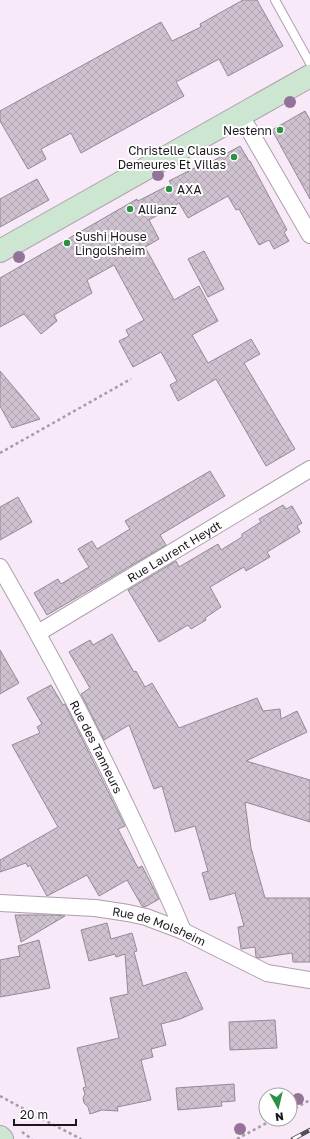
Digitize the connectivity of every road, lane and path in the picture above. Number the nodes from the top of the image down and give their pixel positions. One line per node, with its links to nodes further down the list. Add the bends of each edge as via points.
1 (275, 0): 2 (lane)
2 (310, 63)
3 (310, 76): 4 (main road)
4 (240, 114): 5 (street); 6 (main road)
5 (310, 235)
6 (0, 251)
7 (131, 379): 8 (path)
8 (0, 453)
9 (310, 469): 11 (street, Rue Laurent Heydt)
10 (0, 567): 11 (street, Rue des Tanneurs)
11 (38, 633): 13 (street, Rue des Tanneurs, via 105,760)
12 (0, 903): 13 (street, Rue de Molsheim, via 112,910 146,917)
13 (183, 931): 14 (street, Rue de Molsheim, via 267,973)
14 (310, 980)
15 (0, 1096): 21 (path)
16 (310, 1100): 17 (path)
17 (298, 1107)
18 (259, 1127): 22 (path)
19 (0, 1137): 20 (main road)
20 (2, 1139)
21 (81, 1139)
22 (237, 1139)

